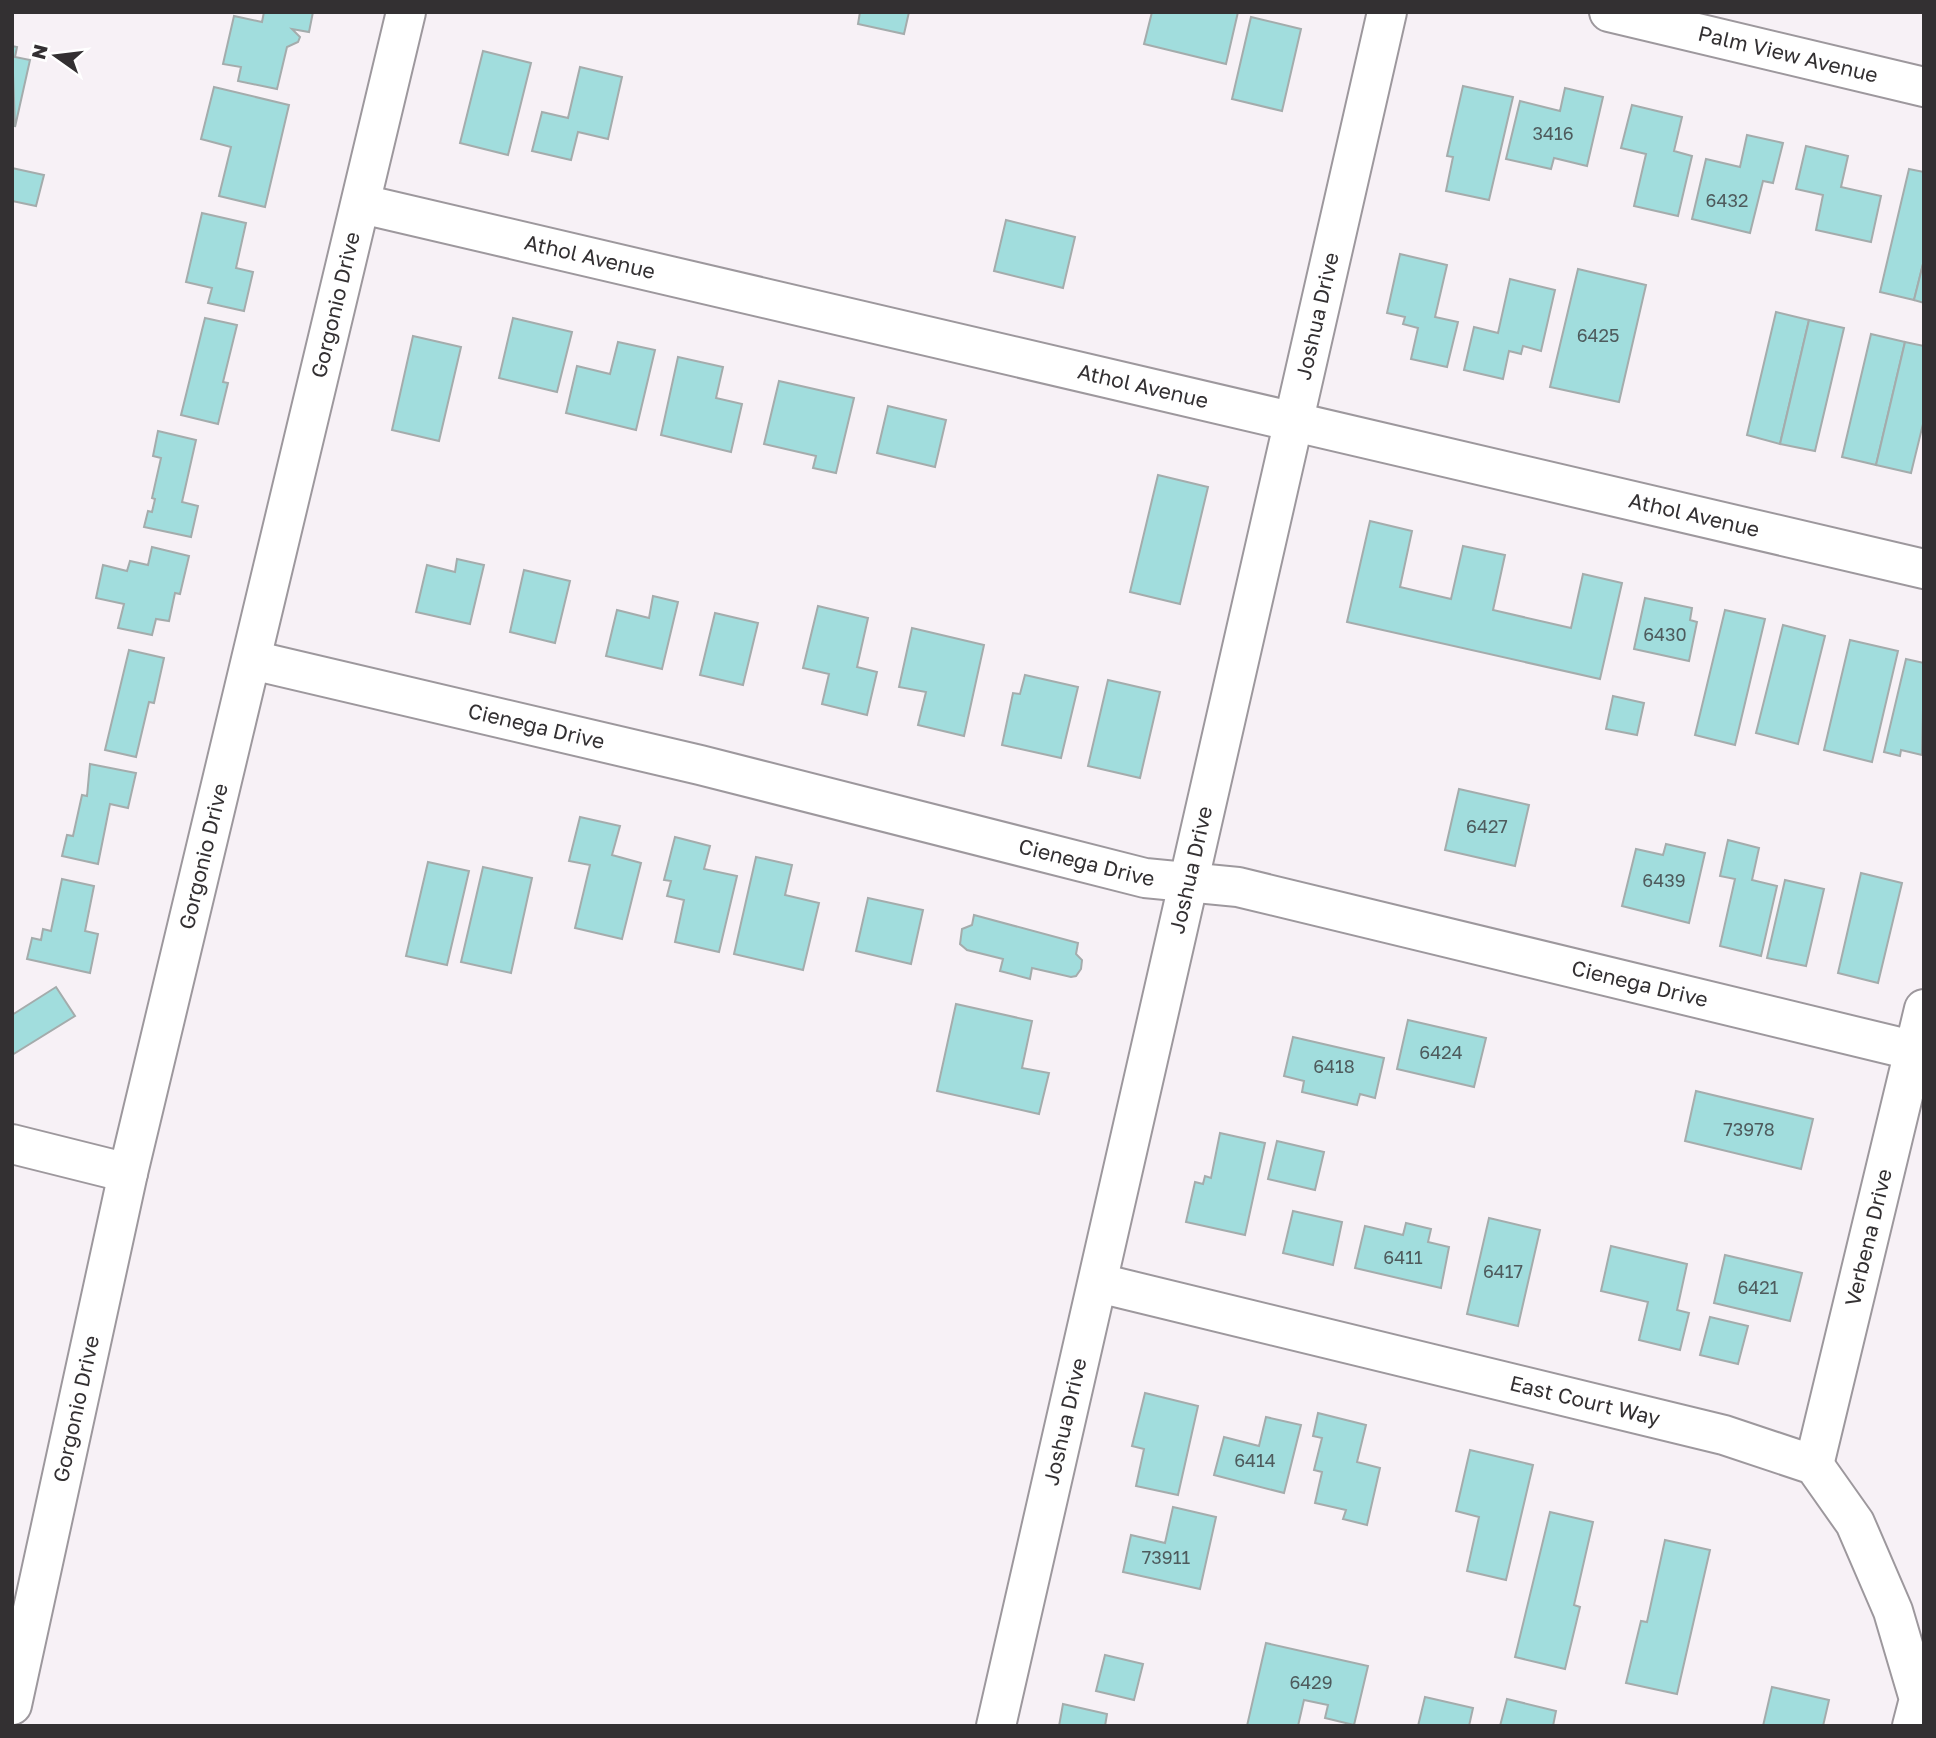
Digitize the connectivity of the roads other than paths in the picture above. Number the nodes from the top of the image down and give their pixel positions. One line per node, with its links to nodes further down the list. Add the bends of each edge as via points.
1 (406, 12): 5 (street, Gorgonio Drive)
2 (1387, 12): 6 (street, Joshua Drive)
3 (1609, 12): 4 (street, Palm View Avenue)
4 (1924, 87)
5 (362, 204): 6 (street, Athol Avenue); 8 (street, Gorgonio Drive)
6 (1293, 420): 7 (street, Athol Avenue); 9 (street, Joshua Drive)
7 (1924, 569)
8 (252, 660): 9 (street, Cienega Drive, via 700,765 1145,878); 13 (street, Gorgonio Drive)
9 (1191, 882): 11 (street, Cienega Drive, via 1238,887); 14 (street, Joshua Drive)
10 (1924, 1009): 11 (street, Verbena Drive)
11 (1919, 1051): 15 (street, Verbena Drive)
12 (12, 1144): 13 (street)
13 (128, 1173): 16 (street, Gorgonio Drive)
14 (1099, 1283): 15 (street, East Court Way, via 1724,1435); 18 (street, Joshua Drive)
15 (1815, 1465): 17 (street, via 1855,1523 1893,1611)
16 (12, 1705)
17 (1918, 1708)
18 (996, 1726)

